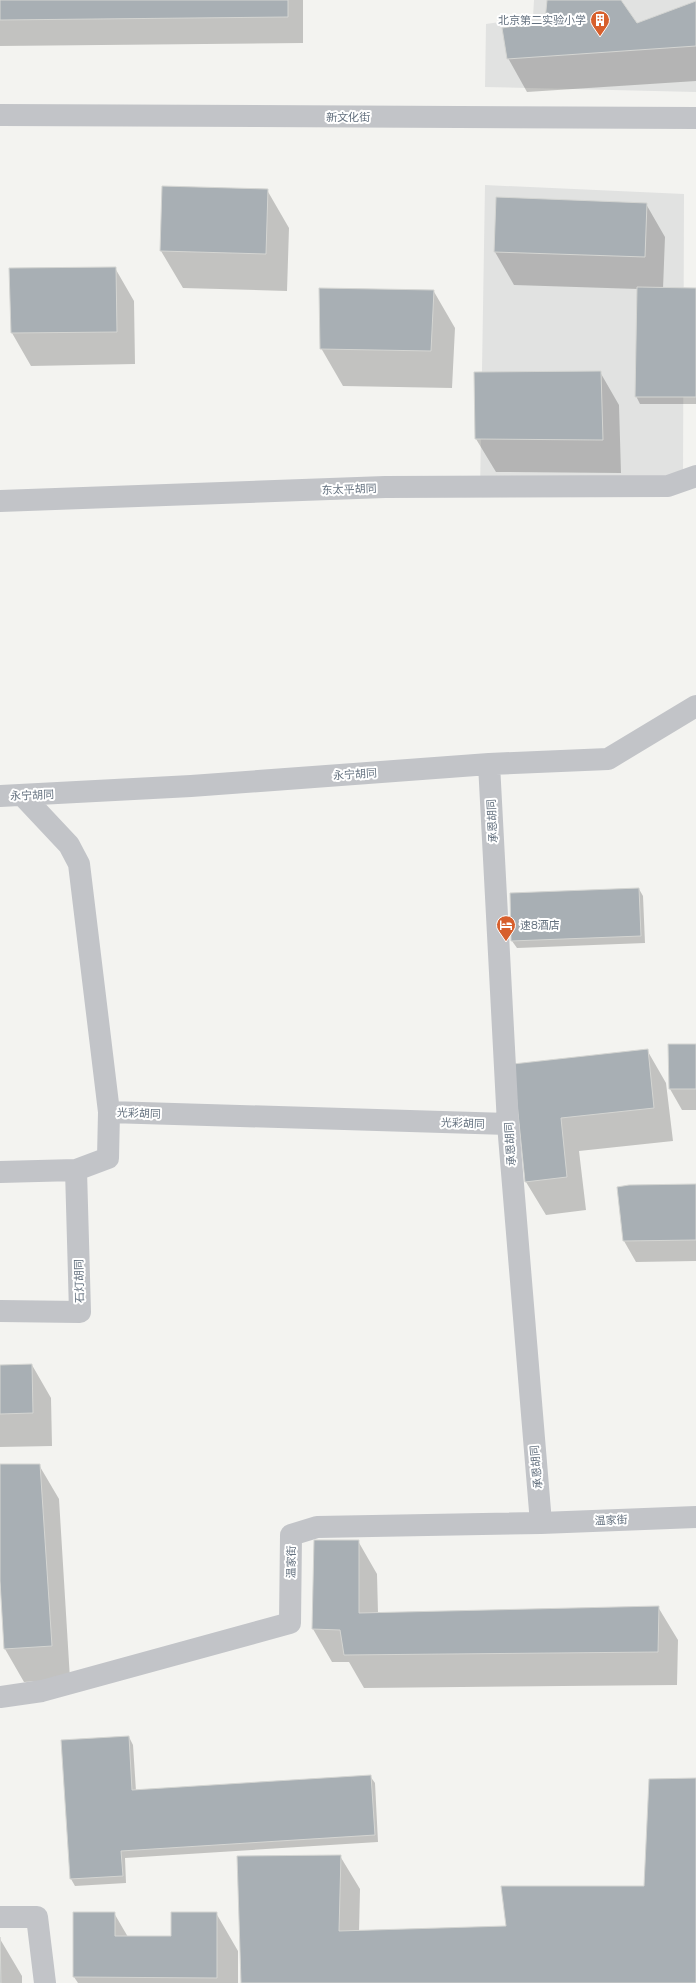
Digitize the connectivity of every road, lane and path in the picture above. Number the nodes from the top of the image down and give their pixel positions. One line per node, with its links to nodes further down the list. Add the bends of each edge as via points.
1 (0, 115): 2 (street, 新文化街)
2 (696, 118)
3 (696, 476): 4 (street, 东太平胡同, via 668,486 385,487)
4 (0, 501)
5 (696, 706): 6 (street, 永宁胡同, via 608,759)
6 (489, 764): 8 (street, 永宁胡同, via 198,786); 10 (street, 承恩胡同)
7 (0, 796): 8 (street, 永宁胡同)
8 (23, 796): 9 (street, 光彩胡同, via 69,845 79,864)
9 (109, 1112): 10 (street, 光彩胡同); 11 (street, via 108,1158)
10 (508, 1124): 15 (street, 承恩胡同)
11 (76, 1170): 12 (street); 13 (street, 石灯胡同, via 80,1312)
12 (0, 1172)
13 (0, 1311)
14 (696, 1517): 15 (street, 温家街)
15 (541, 1523): 16 (street, 温家街, via 317,1527 291,1535 290,1623 42,1691)
16 (0, 1697)
17 (0, 1917): 18 (street, via 37,1916)
18 (45, 1983)

